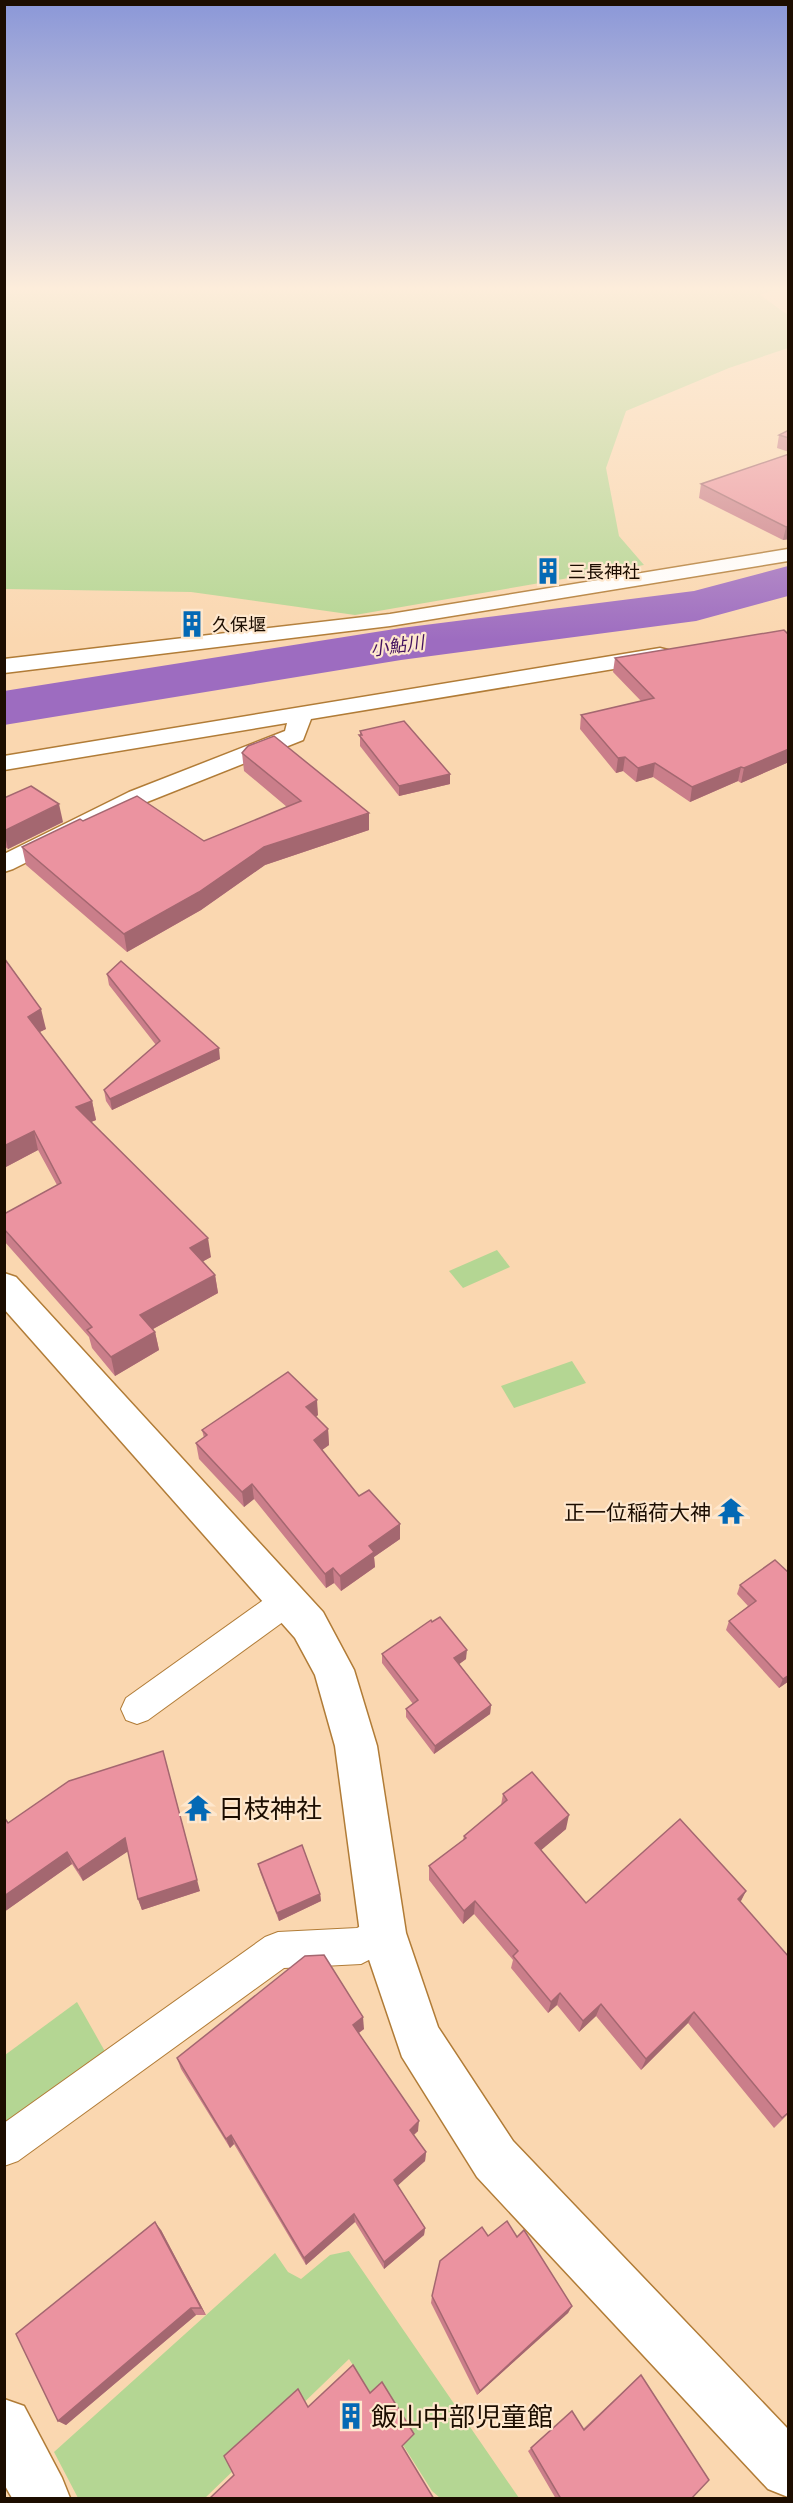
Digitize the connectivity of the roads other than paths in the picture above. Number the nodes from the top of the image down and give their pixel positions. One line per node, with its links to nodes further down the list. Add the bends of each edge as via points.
1 (789, 555): 3 (street, via 390,620)
2 (684, 650): 4 (street)
3 (4, 666)
4 (301, 712): 5 (street); 6 (street, via 295,735 138,797)
5 (4, 763)
6 (4, 864)
7 (4, 1286): 8 (street)
8 (287, 1601): 9 (lane); 10 (street, via 309,1625 334,1670 356,1746)
9 (137, 1709)
10 (383, 1934): 11 (lane, via 361,1946 278,1950); 13 (street, via 419,2040 495,2159)
11 (4, 2147)
12 (6, 2435): 14 (street)
13 (789, 2469)
14 (42, 2499)

